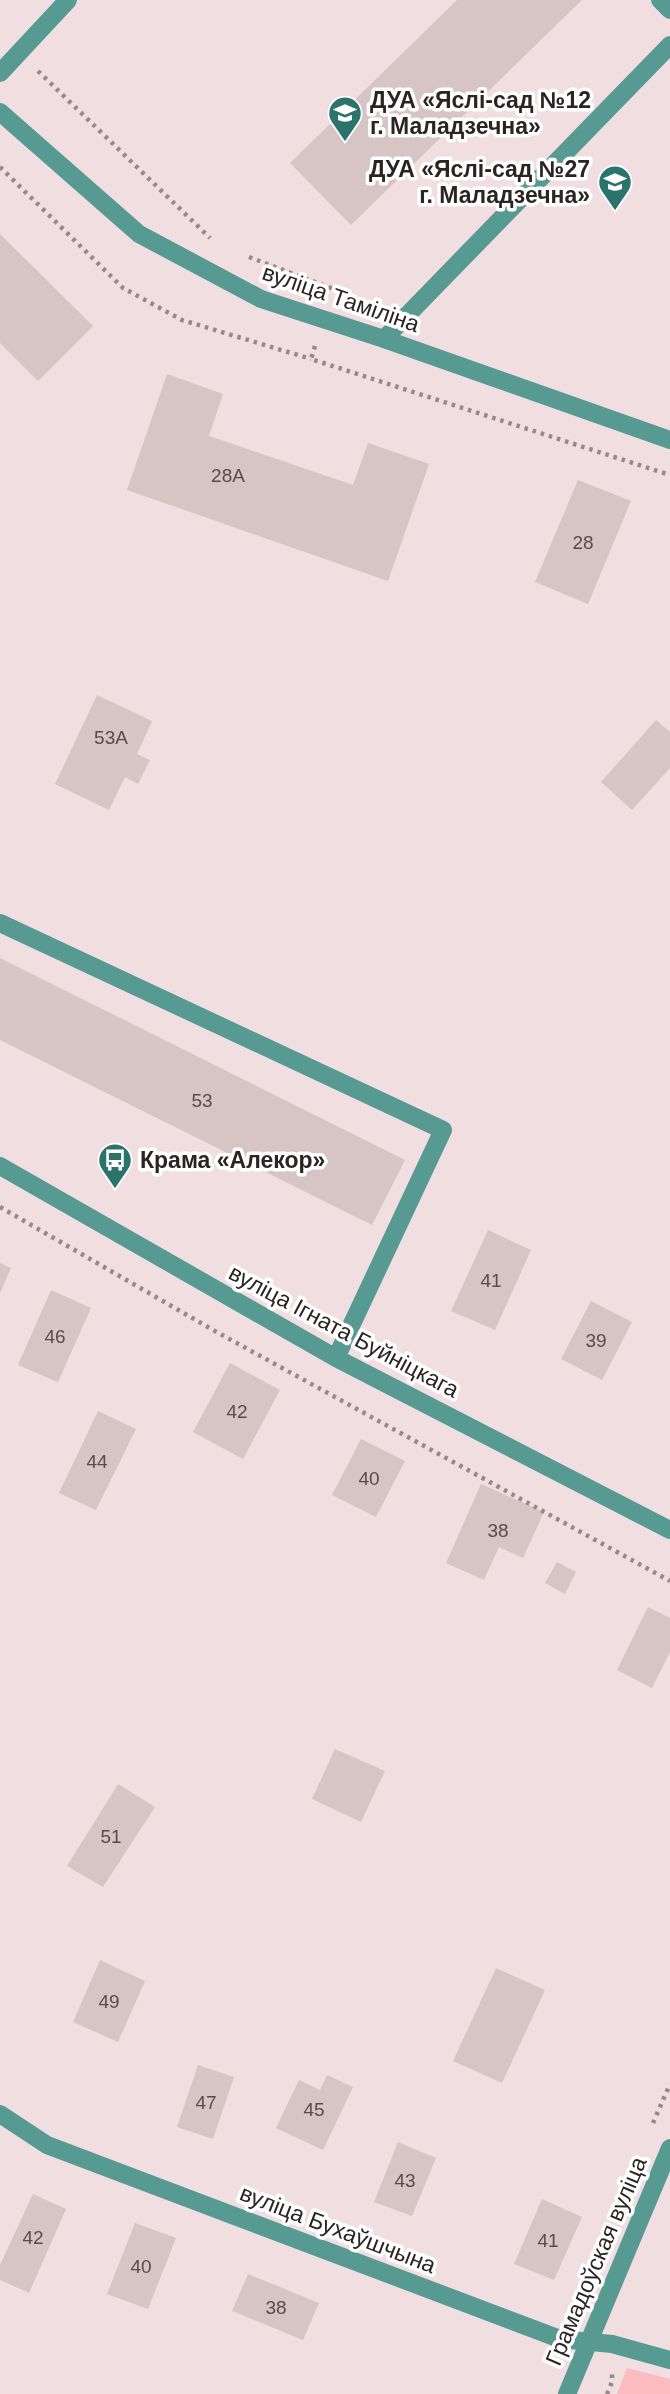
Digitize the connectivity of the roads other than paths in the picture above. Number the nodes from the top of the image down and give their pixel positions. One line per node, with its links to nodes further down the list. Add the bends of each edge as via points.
1 (68, 0): 5 (street)
2 (660, 0): 3 (street)
3 (670, 10)
4 (670, 45): 7 (street)
5 (0, 73)
6 (0, 112): 7 (street, вуліца Таміліна, via 139,234 261,299)
7 (384, 339): 8 (street, вуліца Таміліна)
8 (670, 440)
9 (0, 923): 11 (street, via 443,1130)
10 (0, 1166): 11 (street, вуліца Ігната Буйніцкага)
11 (336, 1358): 12 (street, вуліца Ігната Буйніцкага)
12 (670, 1530)
13 (0, 2114): 15 (street, вуліца Бухаўшчына, via 47,2145 560,2339)
14 (670, 2147): 15 (street, Грамадоўская вуліца)
15 (587, 2342): 16 (street, вуліца Бухаўшчына); 17 (street, Грамадоўская вуліца)
16 (670, 2360)
17 (567, 2394)

